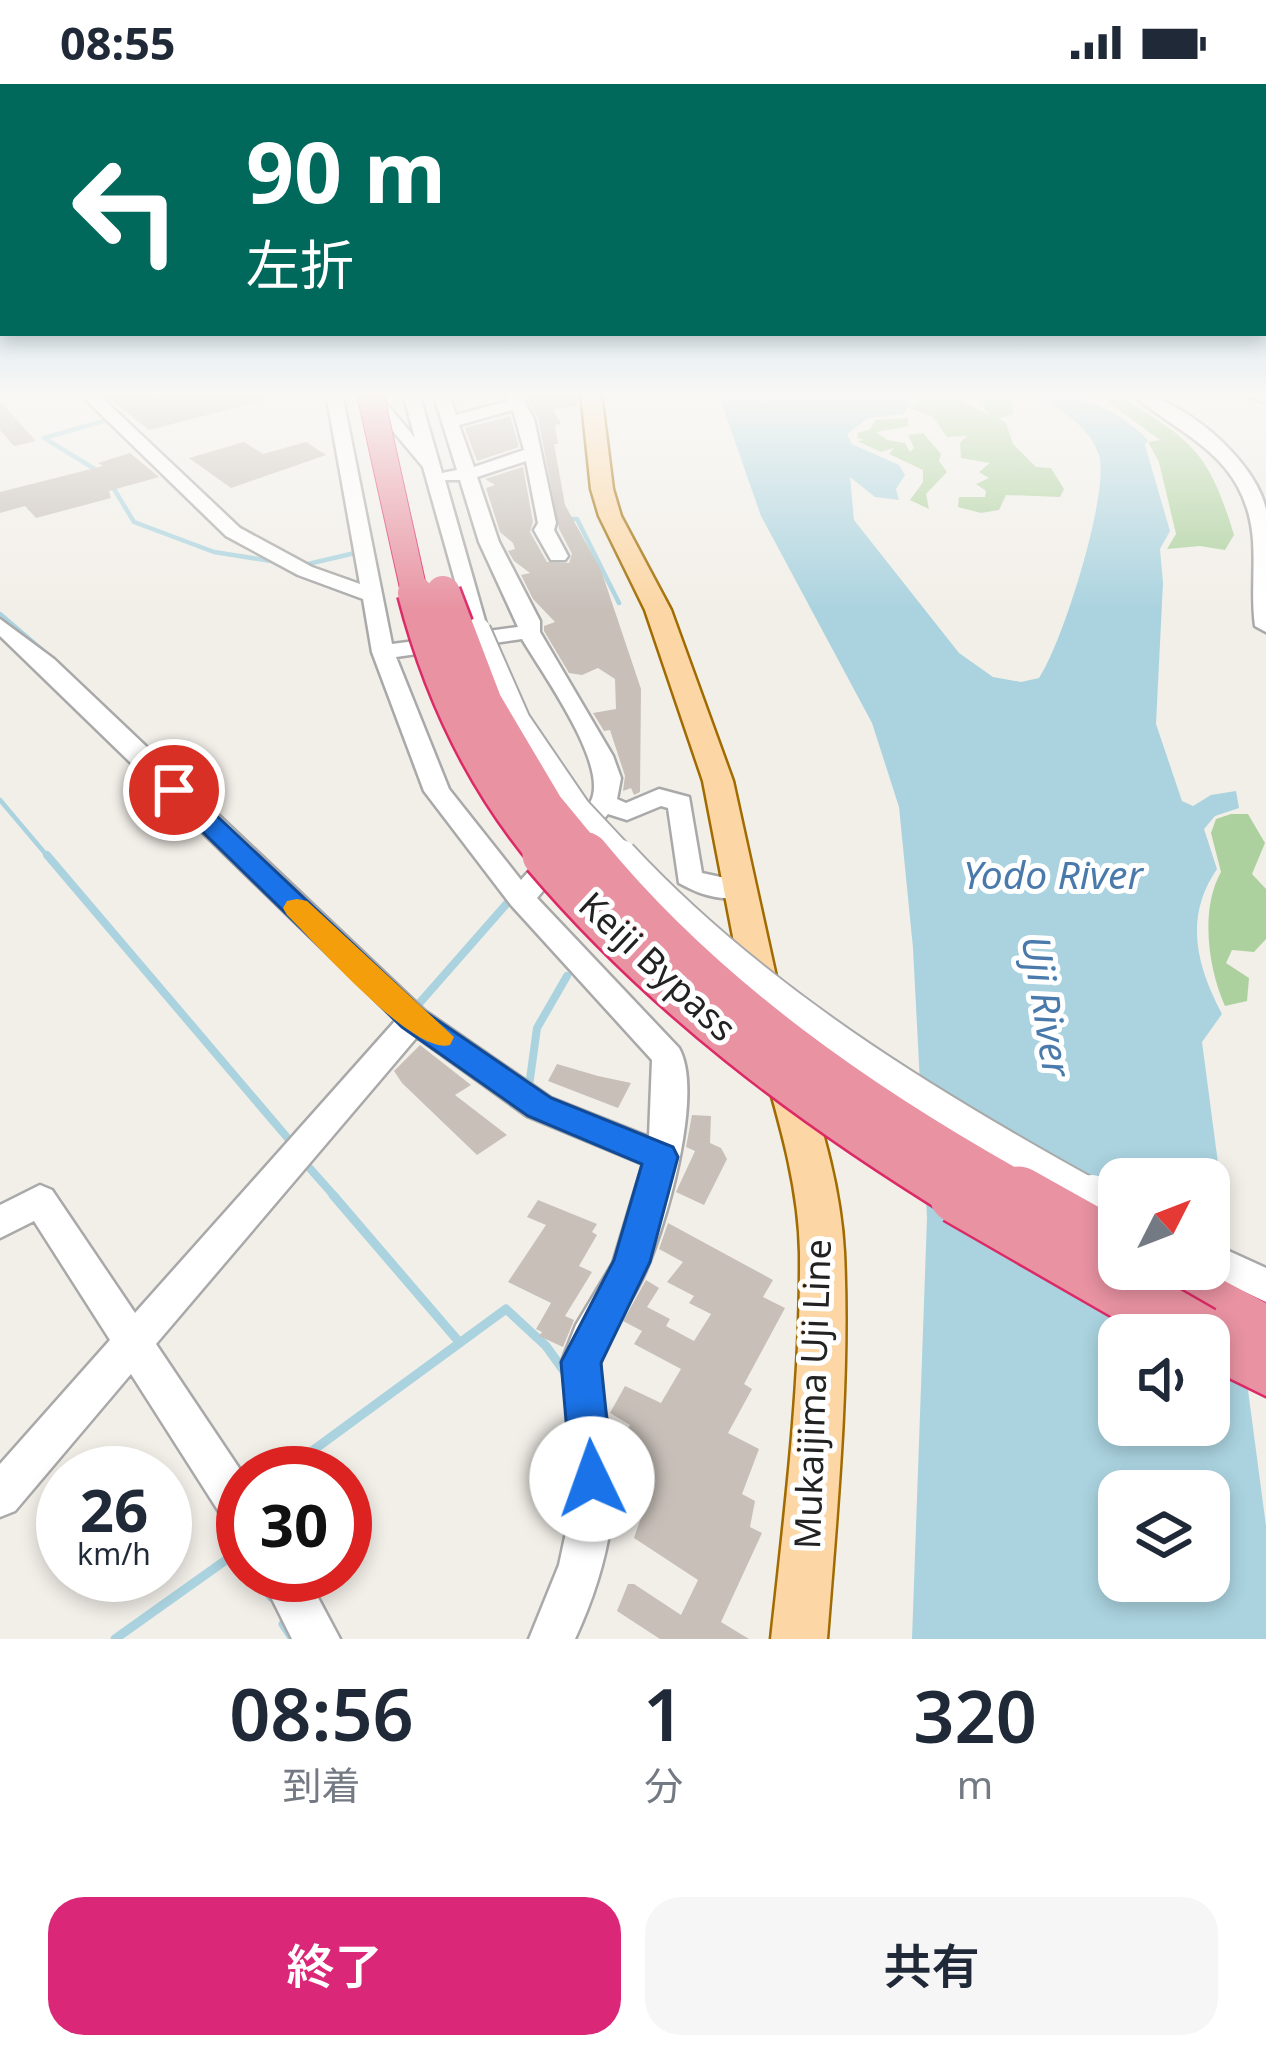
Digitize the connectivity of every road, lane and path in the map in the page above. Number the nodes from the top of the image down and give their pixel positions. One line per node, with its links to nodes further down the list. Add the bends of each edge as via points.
1 (167, 466): 15 (street, via 250,545)
2 (347, 466): 15 (street)
3 (386, 466): 31 (highway, Keiji Bypass, bridge, via 450,701 498,791 572,886 663,977 805,1094 980,1211)
4 (409, 466): 27 (highway, Keiji Bypass, bridge, via 470,675 525,780 584,857 647,924 793,1046 960,1162)
5 (427, 466): 13 (street)
6 (430, 466): 13 (street)
7 (465, 466): 12 (street)
8 (492, 466): 12 (street)
9 (536, 466): 14 (street, via 544,530)
10 (599, 466): 21 (main road, Mukaijima Uji Line, via 602,489 682,669 718,781)
11 (1236, 466): 17 (street, via 1262,534)
12 (467, 473): 13 (street); 18 (street)
13 (432, 474): 25 (street, bridge, via 503,696 538,757 654,889 745,971 877,1066)
14 (558, 556)
15 (371, 595): 19 (street)
16 (0, 625): 23 (street)
17 (1266, 626)
18 (529, 632): 19 (street); 20 (street, via 601,756 608,778)
19 (382, 652): 22 (street, via 437,791)
20 (603, 803): 21 (street, via 627,812 658,797 680,803 688,877); 22 (street)
21 (738, 889): 41 (main road, Mukaijima Uji Line, via 811,1157 822,1250)
22 (521, 898): 24 (street, via 668,1056 673,1086)
23 (413, 1019): 24 (street, via 539,1107); 33 (street)
24 (661, 1157): 40 (street, via 632,1262 581,1362 593,1519)
25 (1098, 1199)
26 (0, 1222): 33 (street, via 40,1200)
27 (1098, 1239)
28 (1230, 1268): 29 (street)
29 (1266, 1286)
30 (1191, 1290): 32 (highway)
31 (1164, 1314)
32 (1266, 1330)
33 (133, 1342): 36 (street); 37 (street)
34 (1230, 1351): 35 (highway)
35 (1266, 1370)
36 (216, 1470)
37 (0, 1496)
38 (297, 1602): 39 (street)
39 (317, 1639)
40 (552, 1639)
41 (799, 1639)

